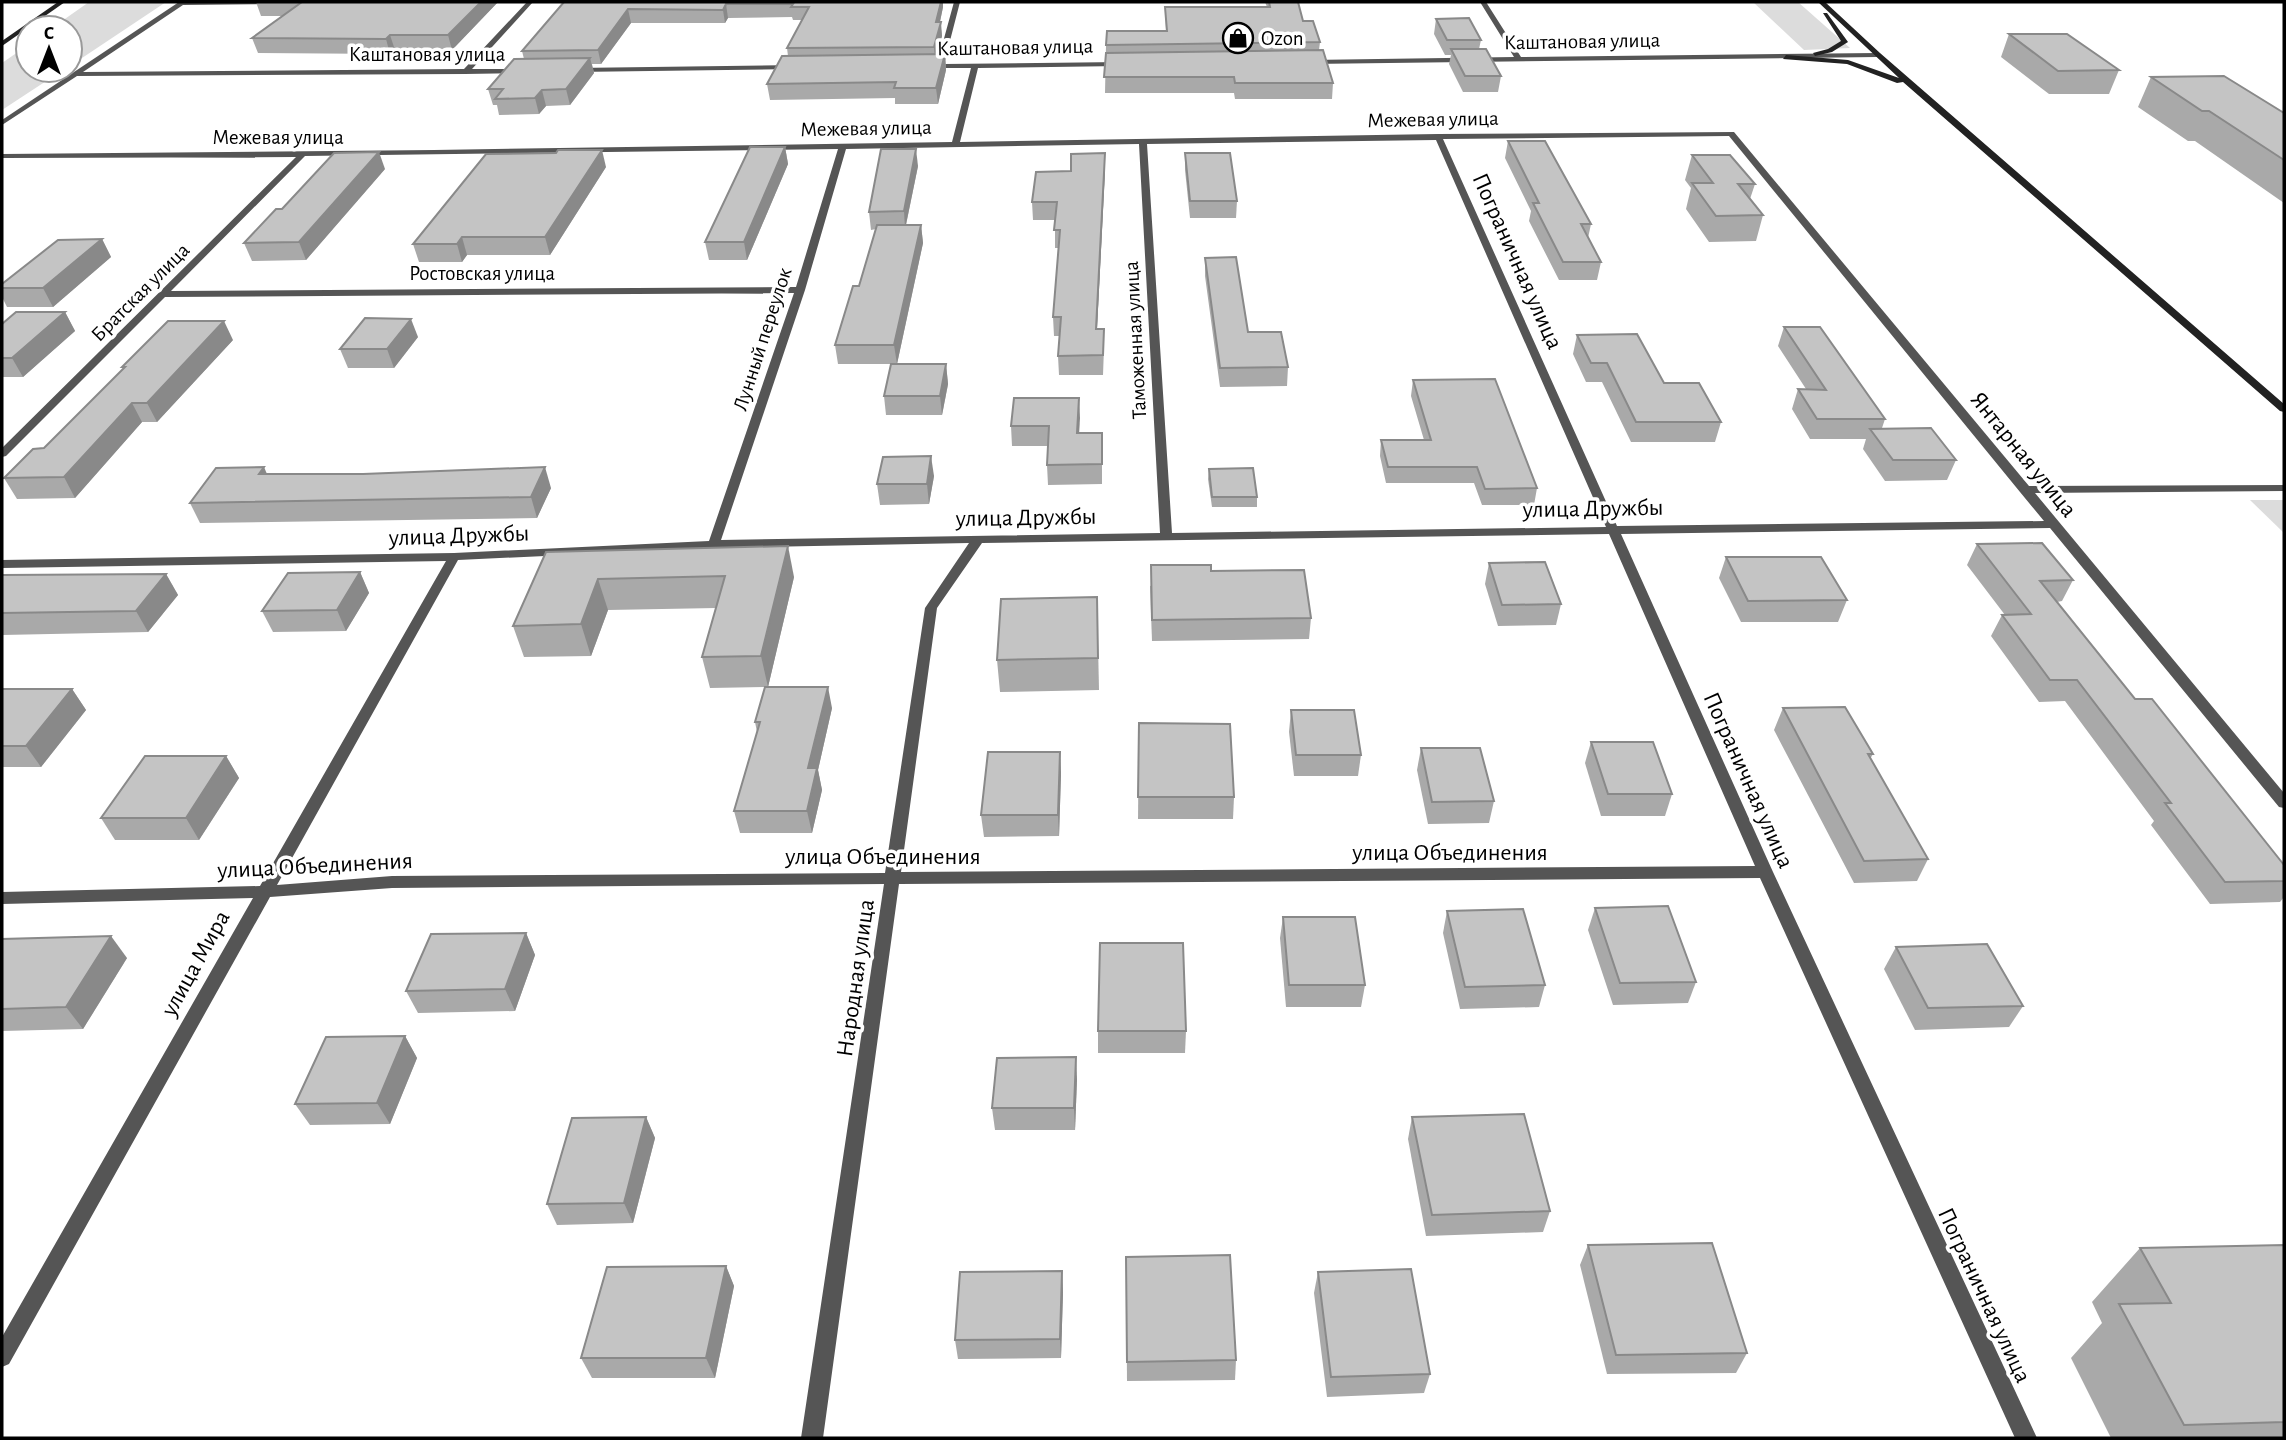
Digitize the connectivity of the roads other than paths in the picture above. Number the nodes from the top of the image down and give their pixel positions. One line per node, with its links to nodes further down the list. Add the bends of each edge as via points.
1 (62, 2): 8 (street)
2 (183, 2): 3 (street); 18 (street)
3 (295, 2)
4 (530, 2): 21 (street)
5 (957, 2): 16 (street)
6 (1483, 2): 11 (street)
7 (1821, 2): 9 (street); 10 (street, via 1827,19 1845,42 1830,51)
8 (2, 44)
9 (1877, 55): 10 (street, Каштановая улица); 24 (street)
10 (1786, 57): 11 (street, Каштановая улица); 24 (street, via 1848,62)
11 (1519, 59): 12 (street, Каштановая улица)
12 (1296, 62)
13 (1128, 64): 14 (street, Каштановая улица)
14 (975, 65): 16 (street, Каштановая улица); 29 (street)
15 (912, 66): 16 (street, Каштановая улица)
16 (940, 66)
17 (801, 67): 19 (street)
18 (84, 69)
19 (563, 70)
20 (535, 71): 21 (street, Каштановая улица)
21 (465, 72): 22 (street, Каштановая улица)
22 (84, 74)
23 (61, 84): 25 (street)
24 (1915, 88): 35 (street)
25 (2, 123)
26 (1731, 134): 27 (street, Межевая улица); 38 (street, Янтарная улица)
27 (1438, 136): 28 (street, Межевая улица); 40 (street, Пограничная улица)
28 (1143, 142): 29 (street, Межевая улица); 41 (street, Таможенная улица)
29 (956, 144): 30 (street, Межевая улица)
30 (843, 145): 31 (street, Межевая улица); 33 (street, Лунный переулок)
31 (302, 155): 32 (street, Межевая улица); 34 (street, Братская улица)
32 (2, 156)
33 (800, 290): 34 (street, Ростовская улица); 43 (street, Лунный переулок)
34 (166, 294): 36 (street, Братская улица)
35 (2284, 409)
36 (2, 454)
37 (2284, 488): 38 (street)
38 (2024, 490): 39 (street, Янтарная улица)
39 (2052, 524): 40 (street, улица Дружбы); 46 (street, Янтарная улица)
40 (1612, 528): 41 (street, улица Дружбы); 47 (street, Пограничная улица)
41 (1166, 536): 42 (street, улица Дружбы)
42 (978, 539): 43 (street, улица Дружбы); 48 (street, Народная улица, via 931,608)
43 (714, 544): 44 (street, улица Дружбы)
44 (454, 557): 45 (street, улица Дружбы); 49 (street, улица Мира)
45 (2, 564)
46 (2284, 803)
47 (1765, 872): 48 (street, улица Объединения); 53 (street, Пограничная улица)
48 (894, 879): 49 (street, улица Объединения, via 392,882); 52 (street, Народная улица)
49 (263, 892): 50 (street, улица Объединения); 51 (street, улица Мира)
50 (2, 898)
51 (2, 1357)
52 (812, 1438)
53 (2026, 1438)

